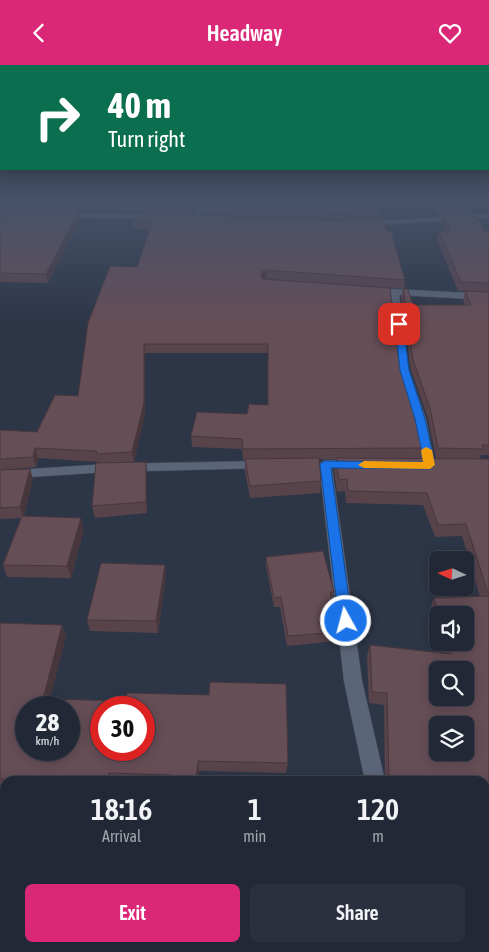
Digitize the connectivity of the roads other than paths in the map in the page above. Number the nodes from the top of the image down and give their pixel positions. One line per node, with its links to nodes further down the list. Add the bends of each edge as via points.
1 (364, 291): 2 (street)
2 (394, 293): 3 (street); 7 (street, via 404,370)
3 (489, 297)
4 (275, 465): 9 (street, via 106,468)
5 (372, 465): 10 (street, via 320,464 353,681)
6 (410, 465): 7 (street)
7 (430, 465): 8 (street)
8 (446, 465)
9 (0, 475)
10 (374, 776)

